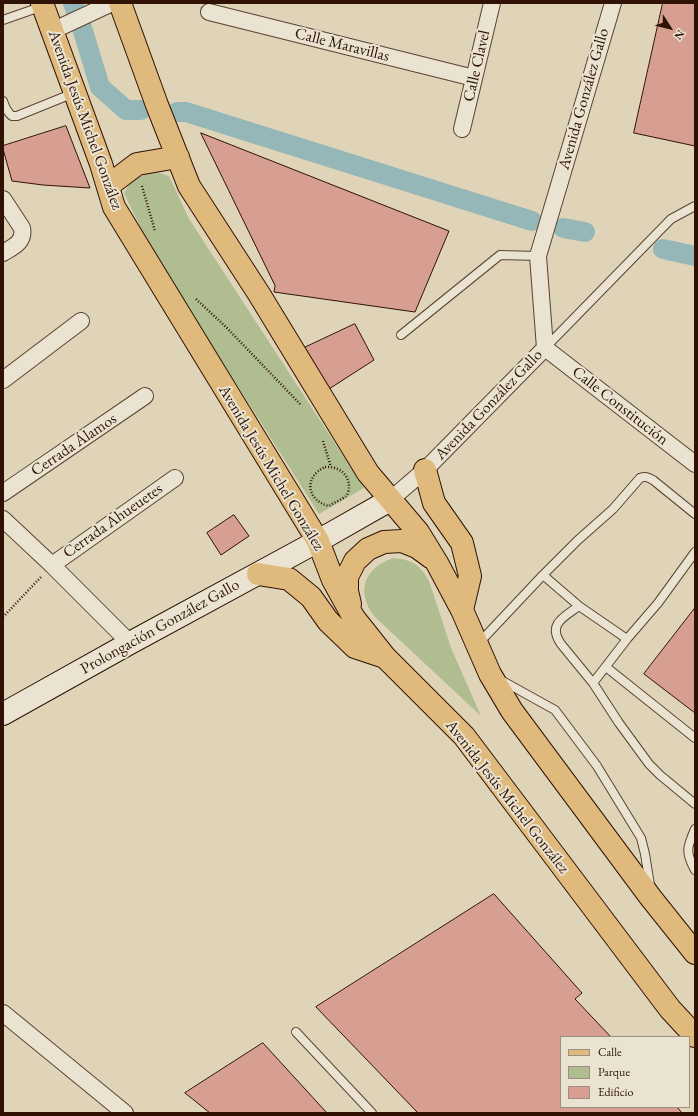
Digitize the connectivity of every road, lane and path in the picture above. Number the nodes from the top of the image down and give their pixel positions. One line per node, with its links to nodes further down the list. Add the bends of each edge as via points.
1 (112, 3): 8 (street)
2 (120, 3): 13 (main road)
3 (492, 3): 9 (street, Calle Clavel)
4 (613, 3): 20 (street, Avenida González Gallo)
5 (43, 4): 7 (lane); 8 (main road, Avenida Jesús Michel González)
6 (209, 12): 9 (street, Calle Maravillas)
7 (3, 20)
8 (61, 27): 10 (main road, Avenida Jesús Michel González)
9 (474, 78): 12 (street, Calle Clavel)
10 (75, 93): 11 (lane, via 16,116 9,114); 15 (main road, Avenida Jesús Michel González)
11 (3, 101)
12 (462, 129)
13 (178, 157): 14 (main road); 34 (main road, via 189,186 259,294 368,473)
14 (137, 164): 15 (main road); 18 (path)
15 (108, 186): 37 (main road, Avenida Jesús Michel González, via 114,207)
16 (3, 199): 19 (street, via 23,232 18,244)
17 (695, 206): 24 (lane, via 671,219)
18 (156, 238)
19 (3, 253)
20 (538, 256): 23 (lane, via 500,255); 24 (street, Avenida González Gallo)
21 (195, 299): 27 (path, via 226,327)
22 (81, 321): 25 (street)
23 (401, 335)
24 (545, 348): 29 (street, Calle Constitución); 31 (street, Avenida González Gallo)
25 (3, 380)
26 (145, 396): 33 (street, Cerrada Álamos)
27 (306, 410)
28 (321, 436): 30 (path)
29 (695, 464)
30 (331, 467): 30 (path, via 319,470 310,486 318,502 329,506 346,496 349,483 343,472)
31 (425, 470): 34 (street, Avenida González Gallo); 44 (main road, via 434,503 462,543 470,576)
32 (175, 478): 40 (street, Cerrada Ahueuetes)
33 (3, 493)
34 (390, 500): 37 (street, Avenida González Gallo); 39 (main road, via 418,532)
35 (695, 514): 42 (lane, via 649,477 644,476)
36 (6, 527): 40 (street)
37 (318, 541): 41 (street, Prolongación González Gallo); 46 (main road, Avenida Jesús Michel González, via 333,580)
38 (695, 552): 47 (lane, via 658,603)
39 (437, 563): 44 (main road); 46 (main road, via 417,547 402,541 384,542 368,549 355,561 347,577 347,592)
40 (52, 565): 45 (path); 48 (street)
41 (258, 574): 48 (street, Prolongación González Gallo); 50 (main road, via 288,579 311,597 328,621 355,647)
42 (543, 575): 43 (lane); 49 (lane)
43 (579, 606): 47 (lane); 53 (lane, via 560,619 555,631 557,639)
44 (462, 610): 49 (main road)
45 (3, 617)
46 (354, 618): 50 (main road, Avenida Jesús Michel González)
47 (627, 639): 51 (lane)
48 (130, 642): 54 (street, Prolongación González Gallo)
49 (478, 645): 52 (main road)
50 (385, 658): 63 (main road, Avenida Jesús Michel González, via 464,736 670,1009)
51 (606, 667): 53 (lane); 55 (lane)
52 (490, 674): 59 (main road, via 512,711); 59 (lane, via 556,710 597,766 641,838)
53 (593, 683): 56 (lane, via 649,764)
54 (3, 714)
55 (695, 738)
56 (695, 804)
57 (695, 829): 58 (lane, via 687,850)
58 (695, 870)
59 (651, 898): 60 (main road)
60 (695, 953)
61 (3, 1013): 64 (street)
62 (296, 1032): 65 (lane)
63 (695, 1036)
64 (125, 1113)
65 (372, 1113)

